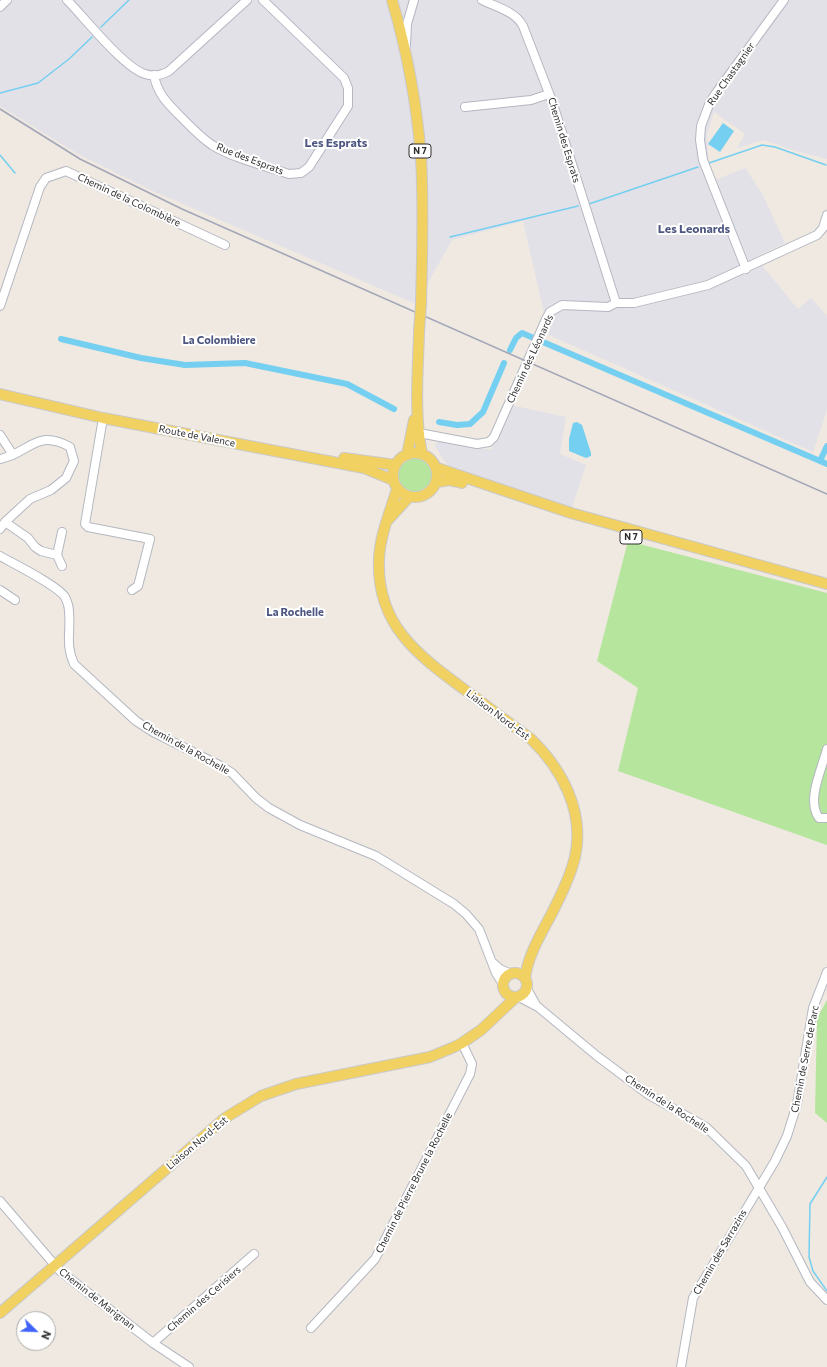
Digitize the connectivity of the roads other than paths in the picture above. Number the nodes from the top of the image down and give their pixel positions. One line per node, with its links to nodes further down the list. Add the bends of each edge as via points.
1 (7, 0): 10 (street)
2 (68, 0): 13 (street, via 129,64 146,74)
3 (247, 0): 13 (street, via 169,71 162,75)
4 (263, 0): 13 (street, Rue des Esprats, via 344,78 348,88 348,106 309,167 300,173 289,174 211,144 164,100)
5 (388, 0): 11 (street)
6 (392, 0): 11 (main road, N 7)
7 (414, 0): 12 (street, via 407,24)
8 (482, 0): 14 (street, Chemin des Esprats, via 520,19)
9 (784, 0): 18 (street, Rue Chastagnier, via 710,102 701,126 703,160)
10 (0, 7)
11 (396, 12): 12 (main road, N 7)
12 (405, 50): 21 (main road, N 7, bridge, via 421,158 423,232)
13 (154, 75)
14 (549, 94): 15 (street, via 530,100); 19 (street, Chemin des Esprats)
15 (465, 107)
16 (827, 215): 18 (street, Chemin des Léonards, via 823,228 817,235)
17 (225, 245): 20 (street, Chemin de la Colombière, via 66,171 46,178 40,187)
18 (746, 268): 19 (street, Chemin des Léonards, via 708,286 634,303)
19 (616, 303): 24 (street, Chemin des Léonards, via 608,307 562,305 550,312 494,437 489,442 477,444)
20 (0, 306)
21 (418, 392): 24 (main road, N 7); 28 (main road, N 7)
22 (0, 394): 23 (main road, Route de Valence); 30 (main road, Route de Valence, via 320,454)
23 (103, 418): 33 (main road, Route de Valence, via 364,468); 43 (street, via 85,524 88,527 150,539 138,586)
24 (419, 432): 26 (main road, N 7)
25 (0, 435): 27 (street)
26 (422, 454): 28 (main road); 31 (main road, via 432,460)
27 (13, 455): 29 (street); 36 (street, via 41,440 57,439 70,447 74,461 66,478 51,490 30,499)
28 (407, 455): 30 (main road)
29 (0, 459)
30 (395, 465): 33 (main road)
31 (437, 468): 32 (main road); 41 (main road, N 7, via 571,513)
32 (437, 482): 34 (main road, via 426,495 420,498); 44 (main road, N 7, via 449,480 468,485 593,526)
33 (395, 484): 34 (main road); 35 (main road, Liaison Nord-Est)
34 (409, 497): 35 (main road)
35 (386, 523): 48 (main road, Liaison Nord-Est, via 379,558 379,574 382,594 390,616 403,637 419,655 542,749 564,780 574,806 577,832 572,868)
36 (2, 525): 38 (street, via 28,538 41,551)
37 (62, 532): 38 (street)
38 (57, 554): 40 (street)
39 (0, 556): 49 (street, Chemin de la Rochelle, via 58,590 66,598 69,612 69,653 74,664 136,720 153,732 220,765 269,808 300,825 376,856 454,904 479,928)
40 (62, 566)
41 (827, 584)
42 (0, 590): 45 (street)
43 (132, 590)
44 (827, 590)
45 (15, 600)
46 (827, 749): 47 (street, via 813,798 815,813 819,818)
47 (827, 818)
48 (531, 954): 51 (main road, Liaison Nord-Est); 52 (main road, Liaison Nord-Est)
49 (492, 961): 51 (street, via 500,969); 53 (street, Chemin de la Rochelle)
50 (827, 972): 59 (street, Chemin de Serre de Parc, via 813,1008 797,1104 787,1136)
51 (513, 974): 52 (main road); 53 (main road, via 506,978)
52 (525, 978): 54 (main road)
53 (504, 988): 55 (main road); 57 (main road, Liaison Nord-Est)
54 (527, 989): 55 (main road); 56 (street, Chemin de la Rochelle)
55 (517, 997): 56 (street, Chemin de la Rochelle); 57 (main road, Liaison Nord-Est)
56 (538, 1007): 59 (street, Chemin de la Rochelle, via 597,1056 650,1095 706,1127 746,1166)
57 (496, 1015): 58 (main road, Liaison Nord-Est, via 481,1030)
58 (462, 1043): 62 (main road, Liaison Nord-Est, via 430,1057 296,1084 261,1096 225,1118); 65 (street, Chemin de Pierre Brune la Rochelle, via 472,1064 470,1074 375,1259)
59 (758, 1187): 63 (street, Chemin de la Rochelle, via 810,1282); 68 (street, Chemin des Sarrazins, via 693,1298)
60 (0, 1201): 62 (street, Chemin de Marignan)
61 (254, 1254): 66 (street, Chemin des Cerisiers)
62 (56, 1265): 64 (main road, Liaison Nord-Est); 66 (street, Chemin de Marignan, via 60,1271)
63 (827, 1300)
64 (0, 1313)
65 (311, 1328)
66 (153, 1343): 67 (street, Chemin de Marignan)
67 (189, 1367)
68 (681, 1367)

